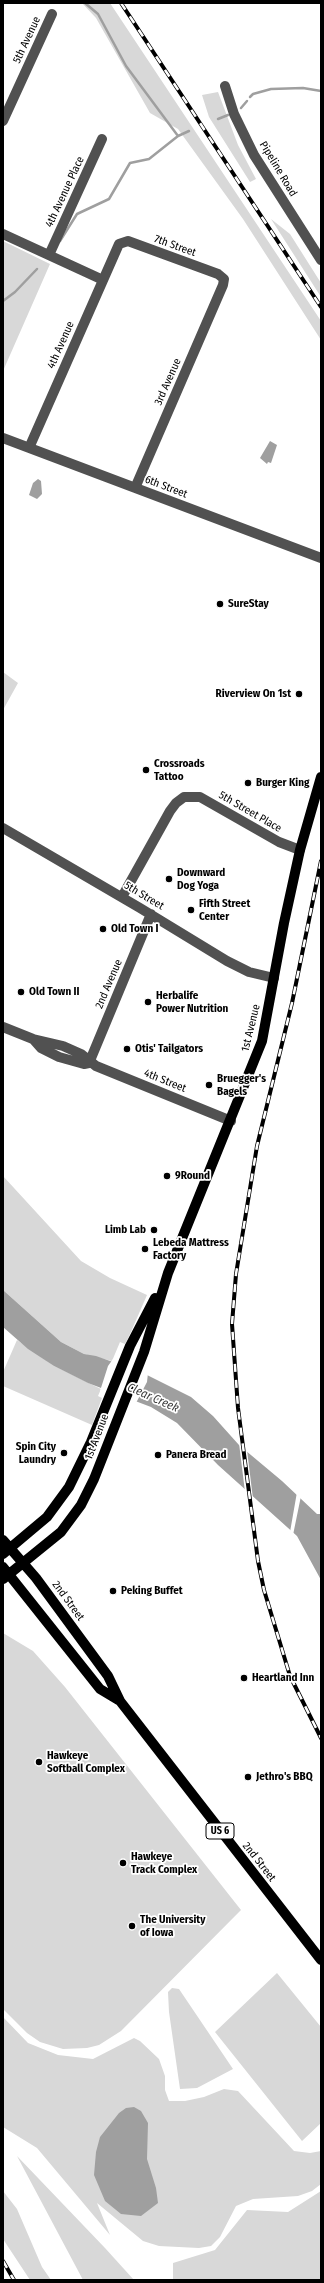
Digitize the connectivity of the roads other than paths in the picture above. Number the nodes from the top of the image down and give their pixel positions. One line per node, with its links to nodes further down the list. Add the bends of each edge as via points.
1 (52, 14): 3 (street, 5th Avenue)
2 (225, 86): 8 (street, Pipeline Road, via 234,114 254,155)
3 (3, 121)
4 (102, 139): 7 (street, 4th Avenue Place)
5 (3, 234): 7 (street)
6 (114, 252): 9 (street, 4th Avenue); 10 (street, 7th Street, via 119,244 128,241 218,274 224,279)
7 (49, 255): 9 (street)
8 (321, 260)
9 (102, 280): 12 (street, 4th Avenue)
10 (223, 285): 13 (street, 3rd Avenue)
11 (3, 438): 12 (street, 6th Street)
12 (29, 448): 13 (street, 6th Street)
13 (134, 488): 14 (street, 6th Street)
14 (321, 558)
15 (321, 777): 17 (main road, 1st Avenue)
16 (3, 828): 18 (street, 5th Street)
17 (300, 850): 18 (street, 5th Street Place, via 279,842 200,797 189,796 176,802); 20 (main road, 1st Avenue)
18 (122, 897): 19 (street, 5th Street)
19 (151, 914): 20 (street, 5th Street, via 236,966); 22 (street, 2nd Avenue)
20 (274, 978): 23 (main road, 1st Avenue, via 262,1041)
21 (3, 1027): 22 (street, 4th Street, via 33,1040 63,1046 81,1054)
22 (89, 1063): 23 (street, 4th Street)
23 (231, 1121): 24 (main road, 1st Avenue)
24 (168, 1273): 26 (main road, 1st Avenue, via 130,1346 78,1472 59,1502 33,1531); 27 (main road, 1st Avenue, via 144,1352 94,1479 81,1505 61,1532)
25 (3, 1540): 26 (main road, 2nd Street / US 6)
26 (7, 1551): 27 (main road, 2nd Street / US 6)
27 (23, 1563): 28 (main road, 1st Avenue); 29 (main road, 2nd Street / US 6, via 108,1676)
28 (5, 1574): 29 (main road, 2nd Street / US 6, via 100,1689)
29 (120, 1702): 30 (main road, 2nd Street / US 6)
30 (321, 1960)

